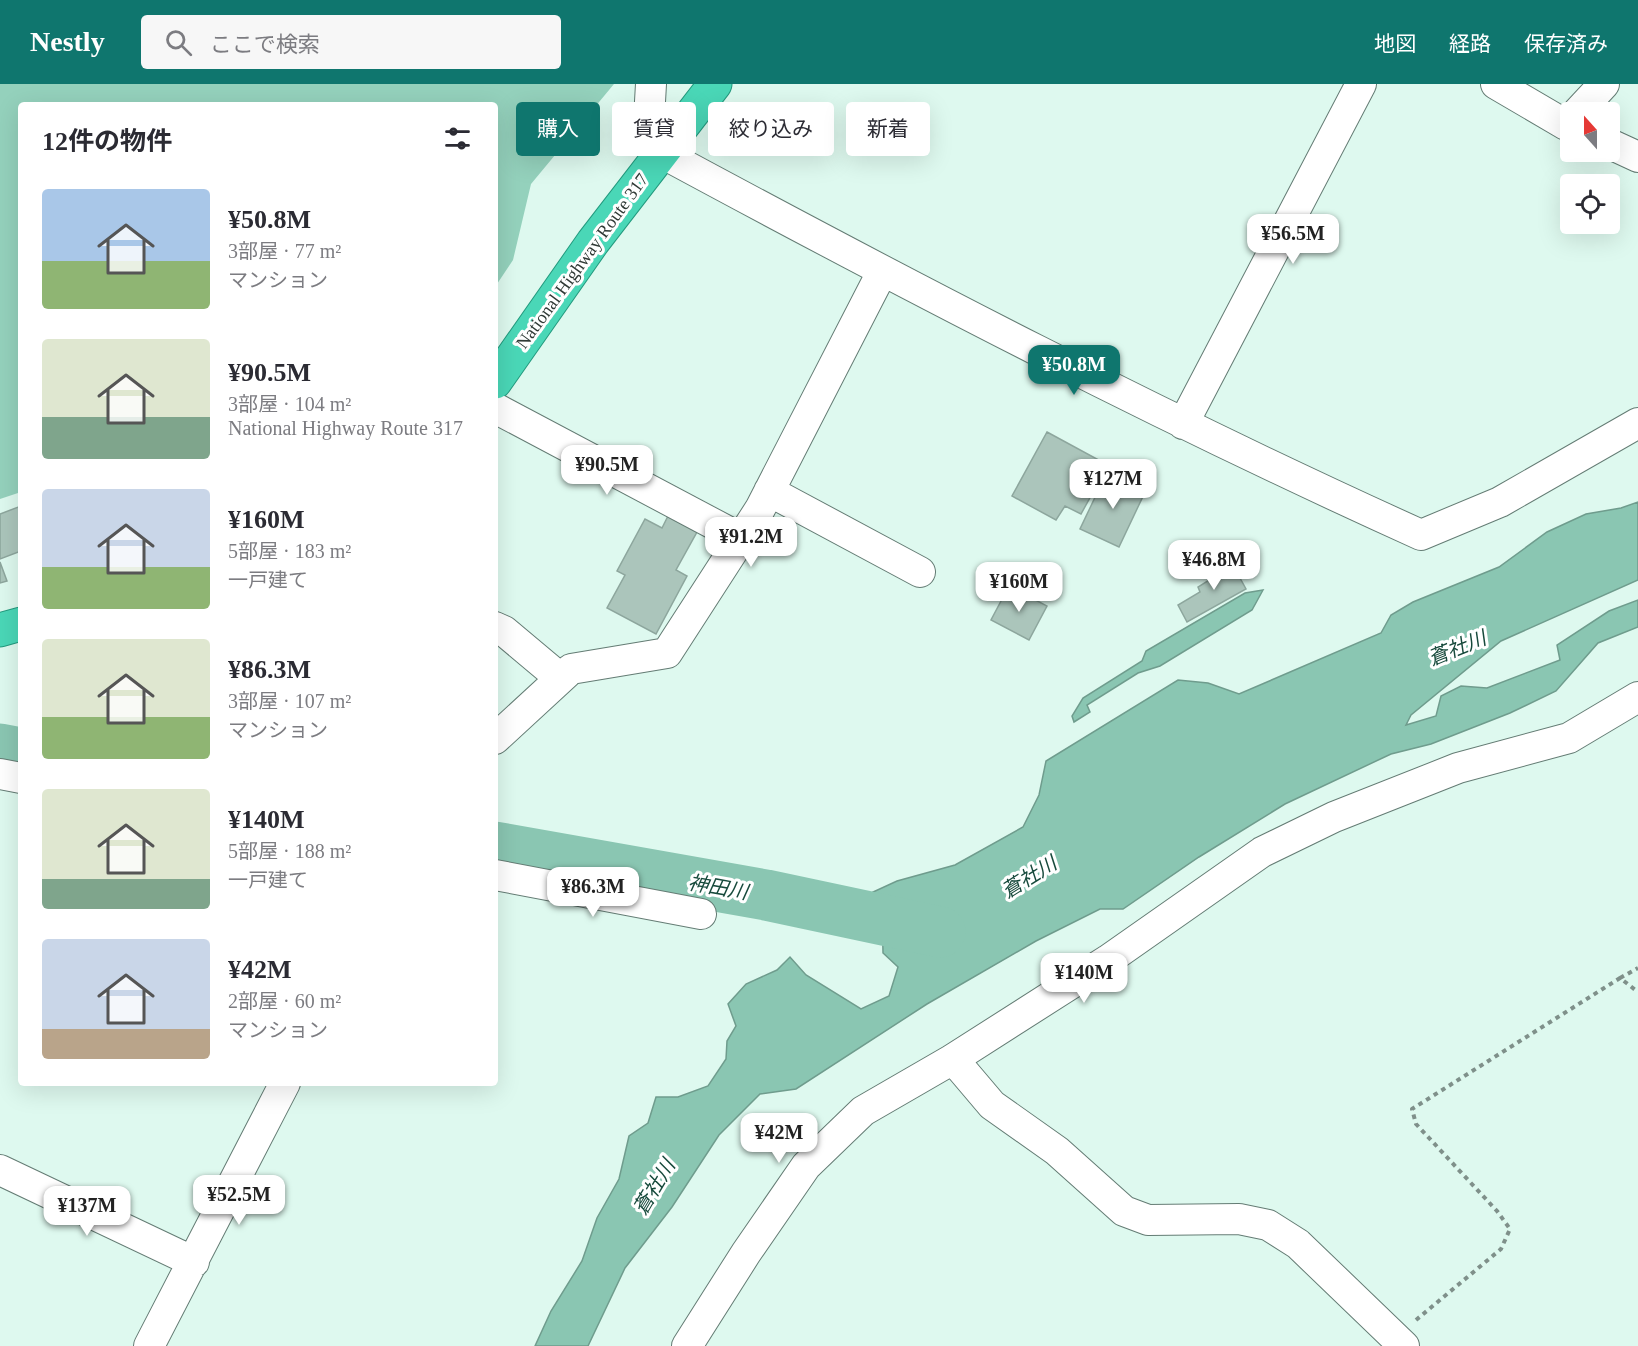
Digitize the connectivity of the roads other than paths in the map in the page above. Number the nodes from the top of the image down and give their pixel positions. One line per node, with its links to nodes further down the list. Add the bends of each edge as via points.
1 (651, 84): 6 (street)
2 (715, 84): 8 (highway, National Highway Route 317)
3 (1361, 84): 18 (street)
4 (1496, 84): 9 (street)
5 (1604, 84): 7 (street)
6 (650, 102)
7 (1588, 102)
8 (696, 107)
9 (1560, 116)
10 (1620, 149): 13 (street)
11 (657, 156): 15 (highway, National Highway Route 317)
12 (667, 156): 14 (street)
13 (1638, 157)
14 (882, 272): 18 (street); 19 (street)
15 (498, 378)
16 (498, 410): 20 (street)
17 (1638, 423): 18 (street, via 1500,502 1421,535)
18 (1183, 424)
19 (769, 491): 20 (street); 21 (street)
20 (742, 539): 25 (street, via 667,653 571,669)
21 (920, 572)
22 (18, 625): 24 (highway)
23 (498, 628): 25 (street)
24 (0, 630)
25 (560, 678): 27 (street)
26 (1638, 697): 32 (street, via 1569,738 1458,768 1334,817 1262,852 1108,960)
27 (498, 736)
28 (0, 774): 29 (street)
29 (18, 777)
30 (498, 876): 31 (street)
31 (701, 914)
32 (953, 1059): 36 (street, via 992,1105 1057,1151 1124,1212 1148,1220 1239,1219 1268,1225 1298,1244); 38 (street, via 863,1111 807,1166)
33 (283, 1086): 35 (street)
34 (0, 1170): 35 (street)
35 (194, 1262): 37 (street)
36 (1399, 1342)
37 (149, 1346)
38 (687, 1346)

